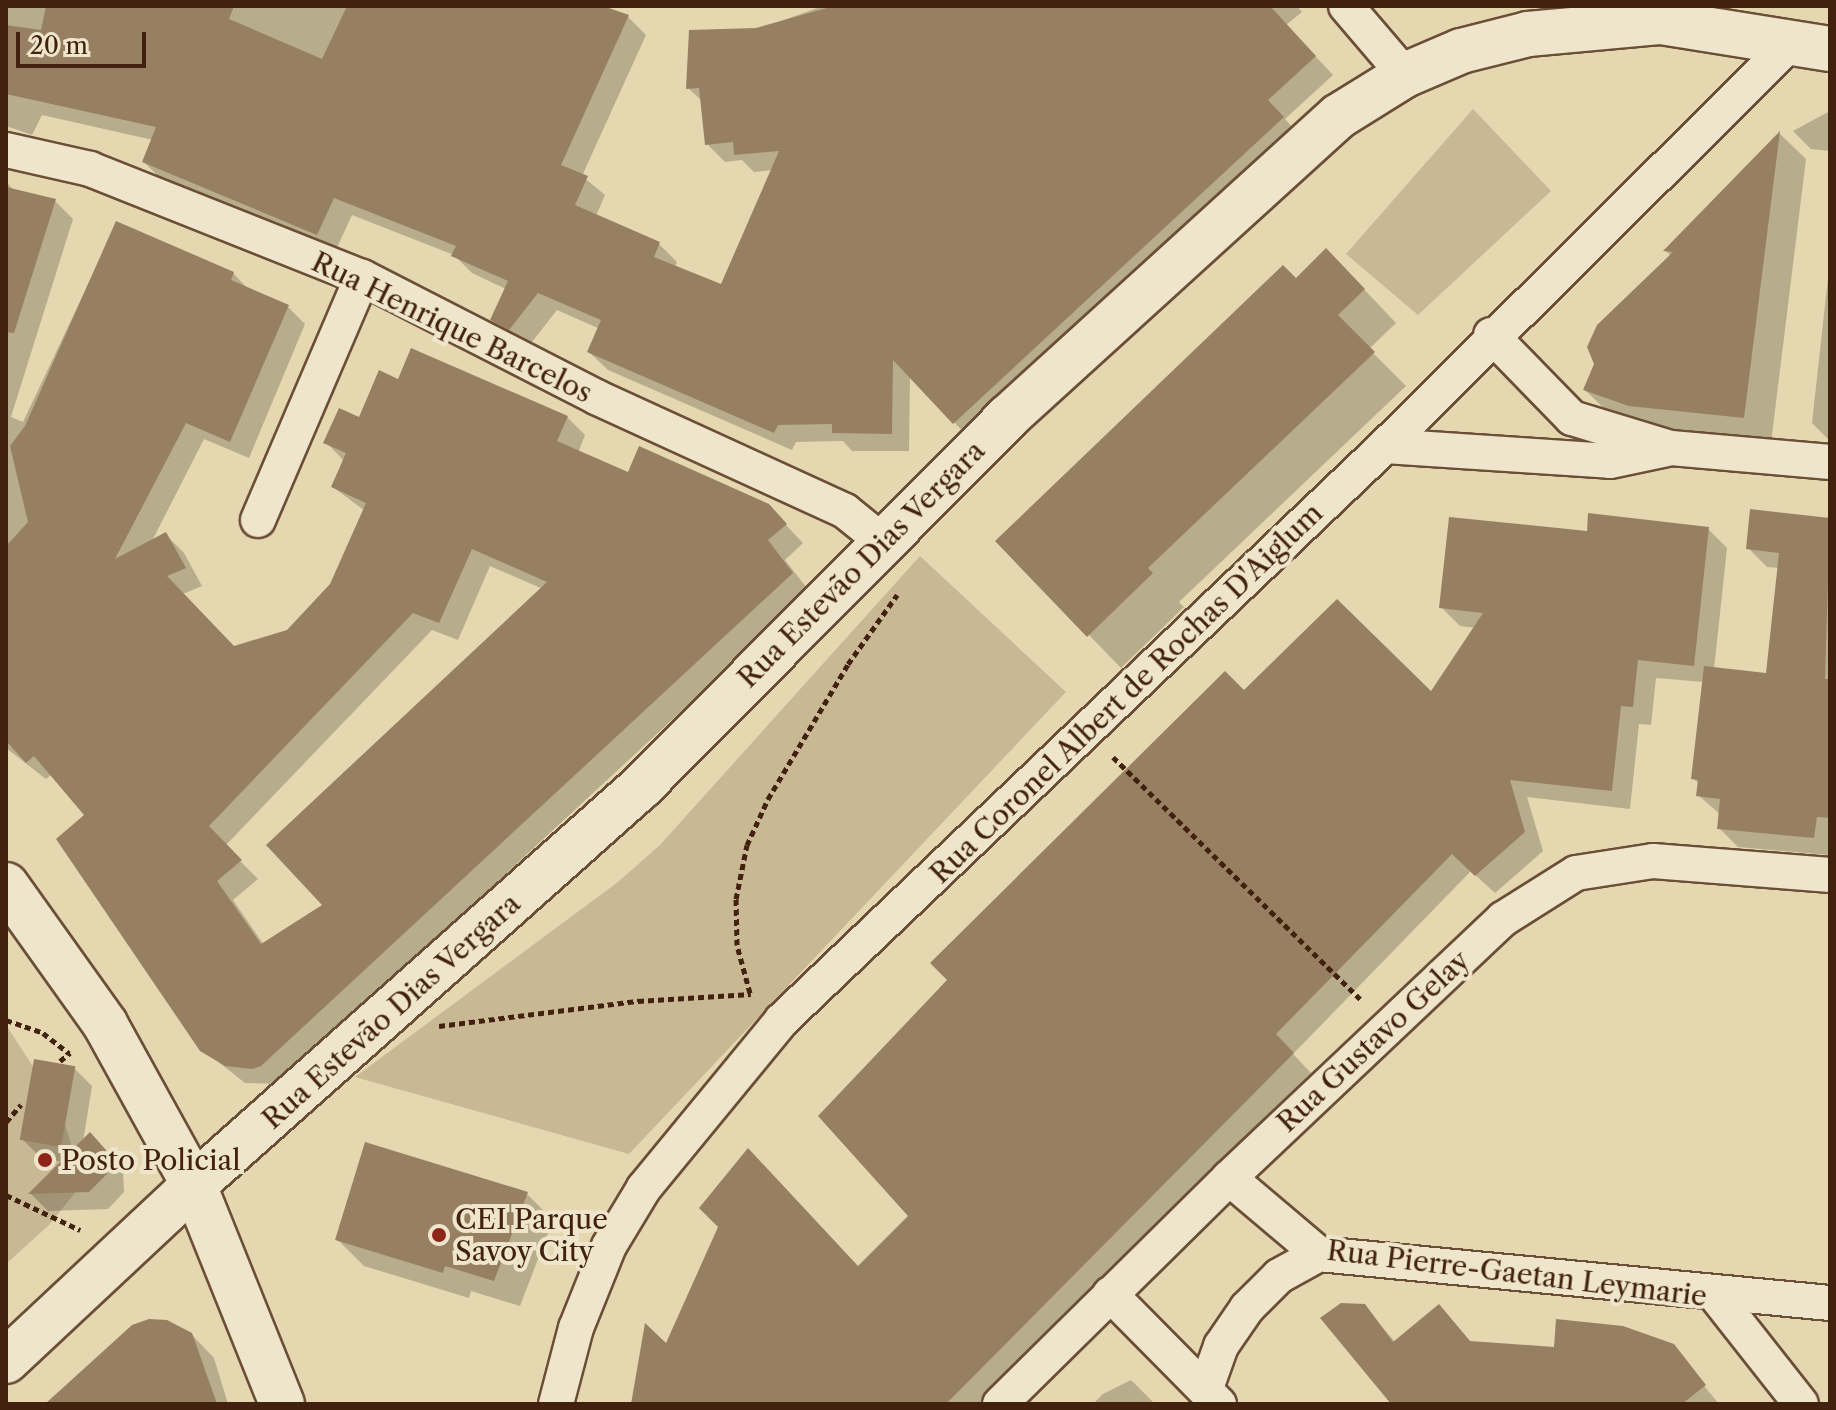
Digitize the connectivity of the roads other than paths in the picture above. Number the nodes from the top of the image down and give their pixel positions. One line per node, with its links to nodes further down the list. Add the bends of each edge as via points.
1 (1346, 6): 3 (street)
2 (1809, 48): 3 (street, Rua Estevão Dias Vergara, via 1661,22 1584,27 1461,51); 6 (street, Rua Coronel Albert de Rochas D'Aiglum)
3 (1405, 75): 11 (street, Rua Estevão Dias Vergara, via 1311,139)
4 (6, 150): 5 (street, Rua Henrique Barcelos, via 90,169)
5 (362, 277): 10 (street); 11 (street, Rua Henrique Barcelos, via 596,397 845,511)
6 (1491, 335): 7 (street, Rua Coronel Albert de Rochas D'Aiglum); 8 (street, via 1572,418)
7 (1385, 446): 8 (street, via 1610,461); 23 (street, Rua Coronel Albert de Rochas D'Aiglum, via 782,1020 644,1188 609,1246 576,1328)
8 (1671, 448): 9 (street)
9 (1830, 462)
10 (258, 520)
11 (881, 540): 15 (street, Rua Estevão Dias Vergara, via 642,786)
12 (1830, 875): 14 (street, Rua Gustavo Gelay, via 1653,861 1576,873 1503,919)
13 (6, 885): 15 (street, via 105,1024)
14 (1229, 1178): 16 (street, Rua Pierre-Gaetan Leymarie); 17 (street, Rua Gustavo Gelay)
15 (194, 1185): 20 (street, Rua Estevão Dias Vergara); 22 (street)
16 (1319, 1254): 18 (street, Rua Pierre-Gaetan Leymarie); 21 (street, via 1279,1276 1247,1308 1221,1346)
17 (1110, 1294): 21 (street); 24 (street, Rua Gustavo Gelay)
18 (1716, 1296): 19 (street, Rua Pierre-Gaetan Leymarie); 25 (street)
19 (1830, 1303)
20 (6, 1361)
21 (1213, 1396)
22 (282, 1404)
23 (556, 1404)
24 (1000, 1404)
25 (1801, 1404)

